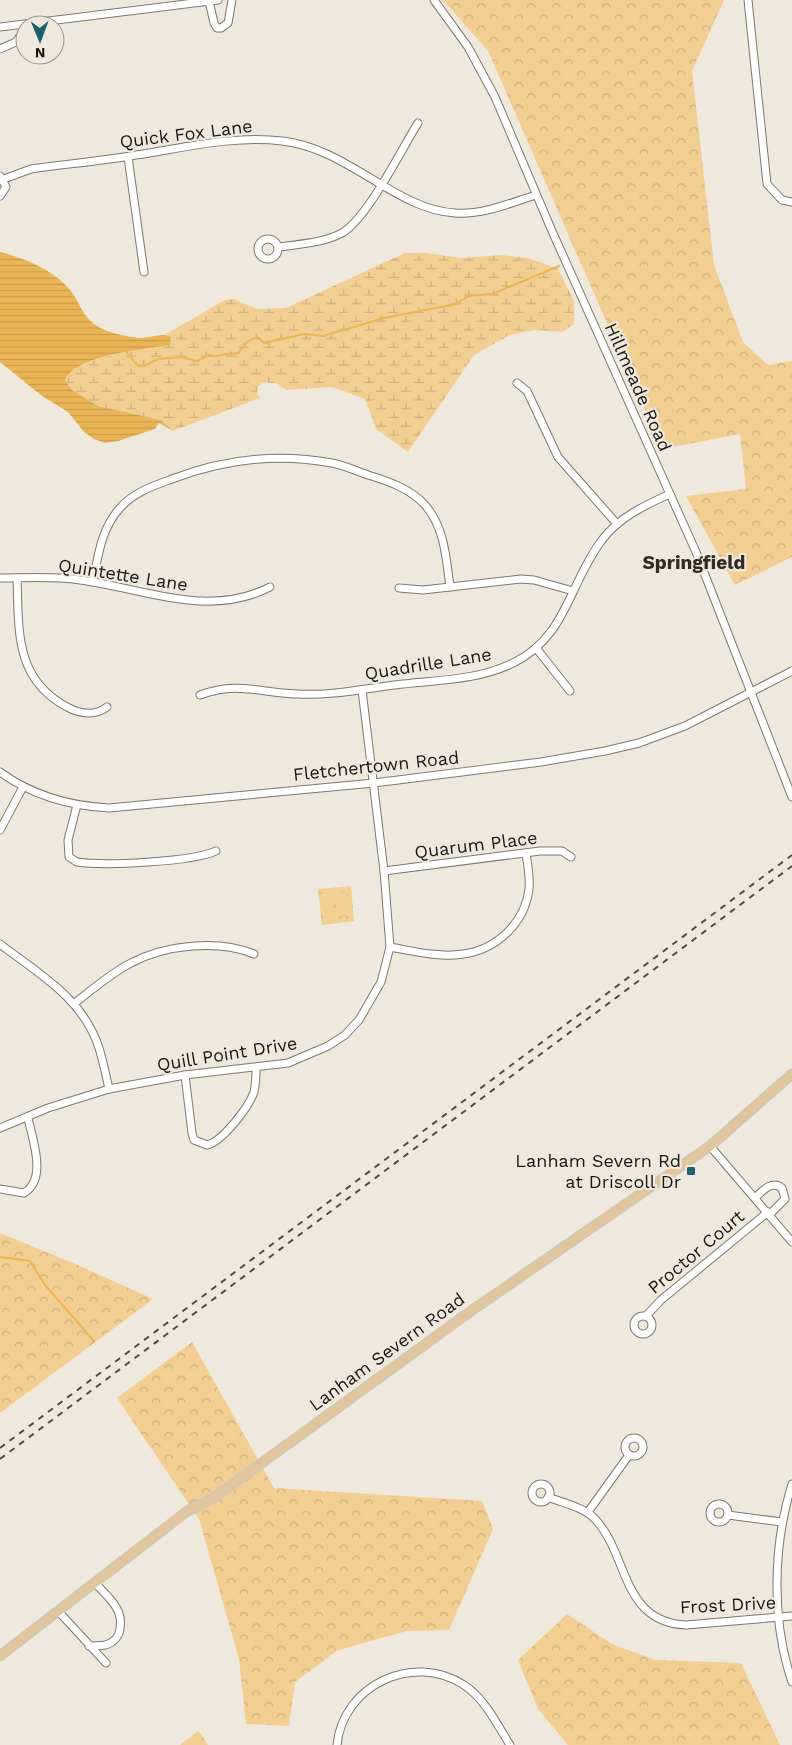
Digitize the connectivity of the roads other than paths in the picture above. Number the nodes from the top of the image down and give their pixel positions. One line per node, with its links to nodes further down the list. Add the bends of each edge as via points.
1 (218, 0): 5 (street)
2 (232, 0): 5 (street, via 228,23 221,28 214,23)
3 (434, 0): 15 (street, Hillmeade Road, via 482,70)
4 (748, 0): 17 (street, via 766,184 782,200)
5 (209, 1): 6 (street)
6 (65, 21)
7 (15, 26): 8 (street)
8 (0, 27)
9 (15, 42): 10 (street)
10 (0, 49)
11 (418, 123): 14 (street)
12 (128, 156): 13 (street, Quick Fox Lane, via 31,169); 14 (street, Quick Fox Lane, via 247,140 281,141 324,151); 19 (street)
13 (2, 177): 16 (street, Quick Fox Lane, via 6,187)
14 (381, 183): 15 (street, Quick Fox Lane, via 429,208 457,214 482,212); 18 (street, via 361,216 342,233 322,241)
15 (536, 195): 21 (street, Hillmeade Road)
16 (0, 196)
17 (792, 202)
18 (279, 248)
19 (144, 272)
20 (517, 382): 22 (street, via 527,391 558,457)
21 (670, 494): 22 (street, Quadrille Lane, via 639,508); 34 (street, Hillmeade Road, via 700,560)
22 (617, 524): 29 (street, Quadrille Lane, via 601,541)
23 (0, 578): 24 (street, Quintette Lane)
24 (17, 578): 25 (street, Quintette Lane); 36 (street, via 20,645 25,662 38,683 51,697 78,711 94,713)
25 (93, 582): 26 (street, Quintette Lane, via 161,598 192,601 245,597); 27 (street, via 107,526 131,498 201,469 273,457 334,463 416,496 429,509 440,532)
26 (270, 587)
27 (450, 587): 28 (street); 29 (street, via 500,580 534,580)
28 (399, 588)
29 (573, 591): 30 (street, Quadrille Lane, via 563,616)
30 (536, 648): 32 (street, Quadrille Lane, via 515,663 485,673); 33 (street)
31 (792, 671): 34 (street, Fletchertown Road)
32 (362, 690): 35 (street, Quadrille Lane, via 297,694 239,687 216,689); 38 (street, Quill Point Drive)
33 (570, 691)
34 (751, 692): 38 (street, Fletchertown Road, via 685,726 639,743 541,762); 40 (street, Hillmeade Road)
35 (200, 695)
36 (107, 707)
37 (0, 772): 39 (street, Fletchertown Road)
38 (374, 783): 41 (street, Fletchertown Road, via 109,808); 46 (street, Quill Point Drive)
39 (23, 787): 41 (street, Fletchertown Road); 42 (street)
40 (792, 797)
41 (77, 805): 43 (street, via 68,845 69,857 77,862 139,862)
42 (0, 830)
43 (216, 851)
44 (526, 854): 45 (street, Quarum Place, via 562,851); 46 (street, Quarum Place); 48 (street, via 528,890 523,909 515,924 492,945 454,955)
45 (570, 857)
46 (384, 871): 48 (street, Quill Point Drive)
47 (0, 944): 50 (street)
48 (390, 947): 51 (street, Quill Point Drive, via 374,996 344,1035 300,1059)
49 (254, 954): 50 (street, via 237,948 208,947 159,953 125,966)
50 (75, 1002): 54 (street, via 99,1047)
51 (256, 1068): 53 (street, Quill Point Drive); 53 (street, via 253,1093 246,1109 207,1145 198,1142 192,1133)
52 (792, 1074): 57 (main road, Lanham Severn Road)
53 (185, 1076): 54 (street, Quill Point Drive)
54 (109, 1089): 55 (street, Quill Point Drive, via 48,1108)
55 (28, 1118): 56 (street, Quill Point Drive); 58 (street, via 37,1164 32,1186 24,1193)
56 (0, 1128)
57 (710, 1146): 59 (street); 69 (main road, Lanham Severn Road, via 471,1311 215,1497 186,1512)
58 (0, 1189)
59 (755, 1198): 60 (street); 60 (street, Proctor Court, via 773,1184 782,1188 785,1199)
60 (769, 1213): 61 (street); 62 (street, Proctor Court, via 661,1300)
61 (792, 1242)
62 (646, 1316)
63 (629, 1455): 66 (street)
64 (792, 1484): 68 (street)
65 (548, 1497): 66 (street)
66 (588, 1512): 72 (street, Frost Drive, via 606,1535 633,1593 653,1614 686,1625)
67 (728, 1515): 68 (street)
68 (782, 1522): 72 (street)
69 (96, 1583): 70 (main road, Lanham Severn Road); 73 (street, via 116,1606 121,1623 119,1634 113,1641)
70 (60, 1612): 73 (street); 74 (main road, Lanham Severn Road)
71 (792, 1616): 72 (street, Frost Drive)
72 (780, 1618): 76 (street)
73 (89, 1646): 75 (street)
74 (0, 1656)
75 (106, 1663)
76 (792, 1682)
77 (338, 1745): 78 (street, via 346,1716 361,1695 382,1680 412,1672 442,1675 465,1686 485,1706)
78 (510, 1745)

